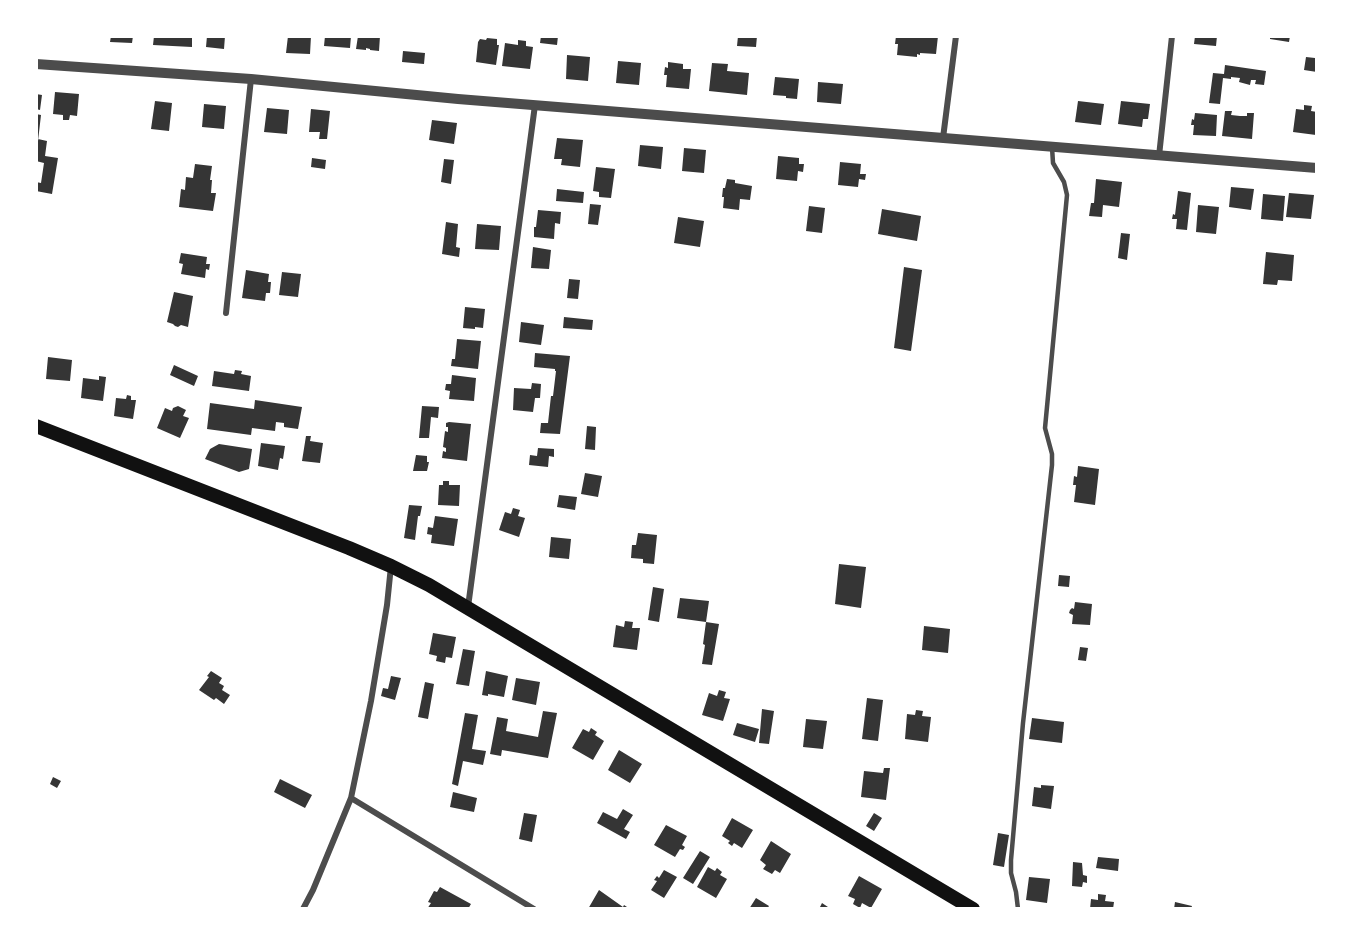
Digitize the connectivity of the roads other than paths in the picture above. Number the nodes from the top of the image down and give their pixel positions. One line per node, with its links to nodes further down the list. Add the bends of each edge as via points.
1 (956, 36): 6 (street)
2 (1172, 36): 8 (street)
3 (36, 64): 4 (street)
4 (251, 80): 5 (street); 10 (street)
5 (535, 105): 6 (street); 13 (street)
6 (943, 138): 7 (street)
7 (1052, 147): 8 (street); 18 (lane, via 1053,163 1067,195 1045,428 1052,465 1011,860)
8 (1159, 156): 9 (street)
9 (1317, 168)
10 (226, 313)
11 (36, 426): 12 (main road)
12 (391, 566): 13 (main road); 14 (street, via 375,680)
13 (468, 607): 17 (main road)
14 (351, 798): 15 (street); 16 (street)
15 (303, 909)
16 (534, 909)
17 (973, 909)
18 (1018, 909)

